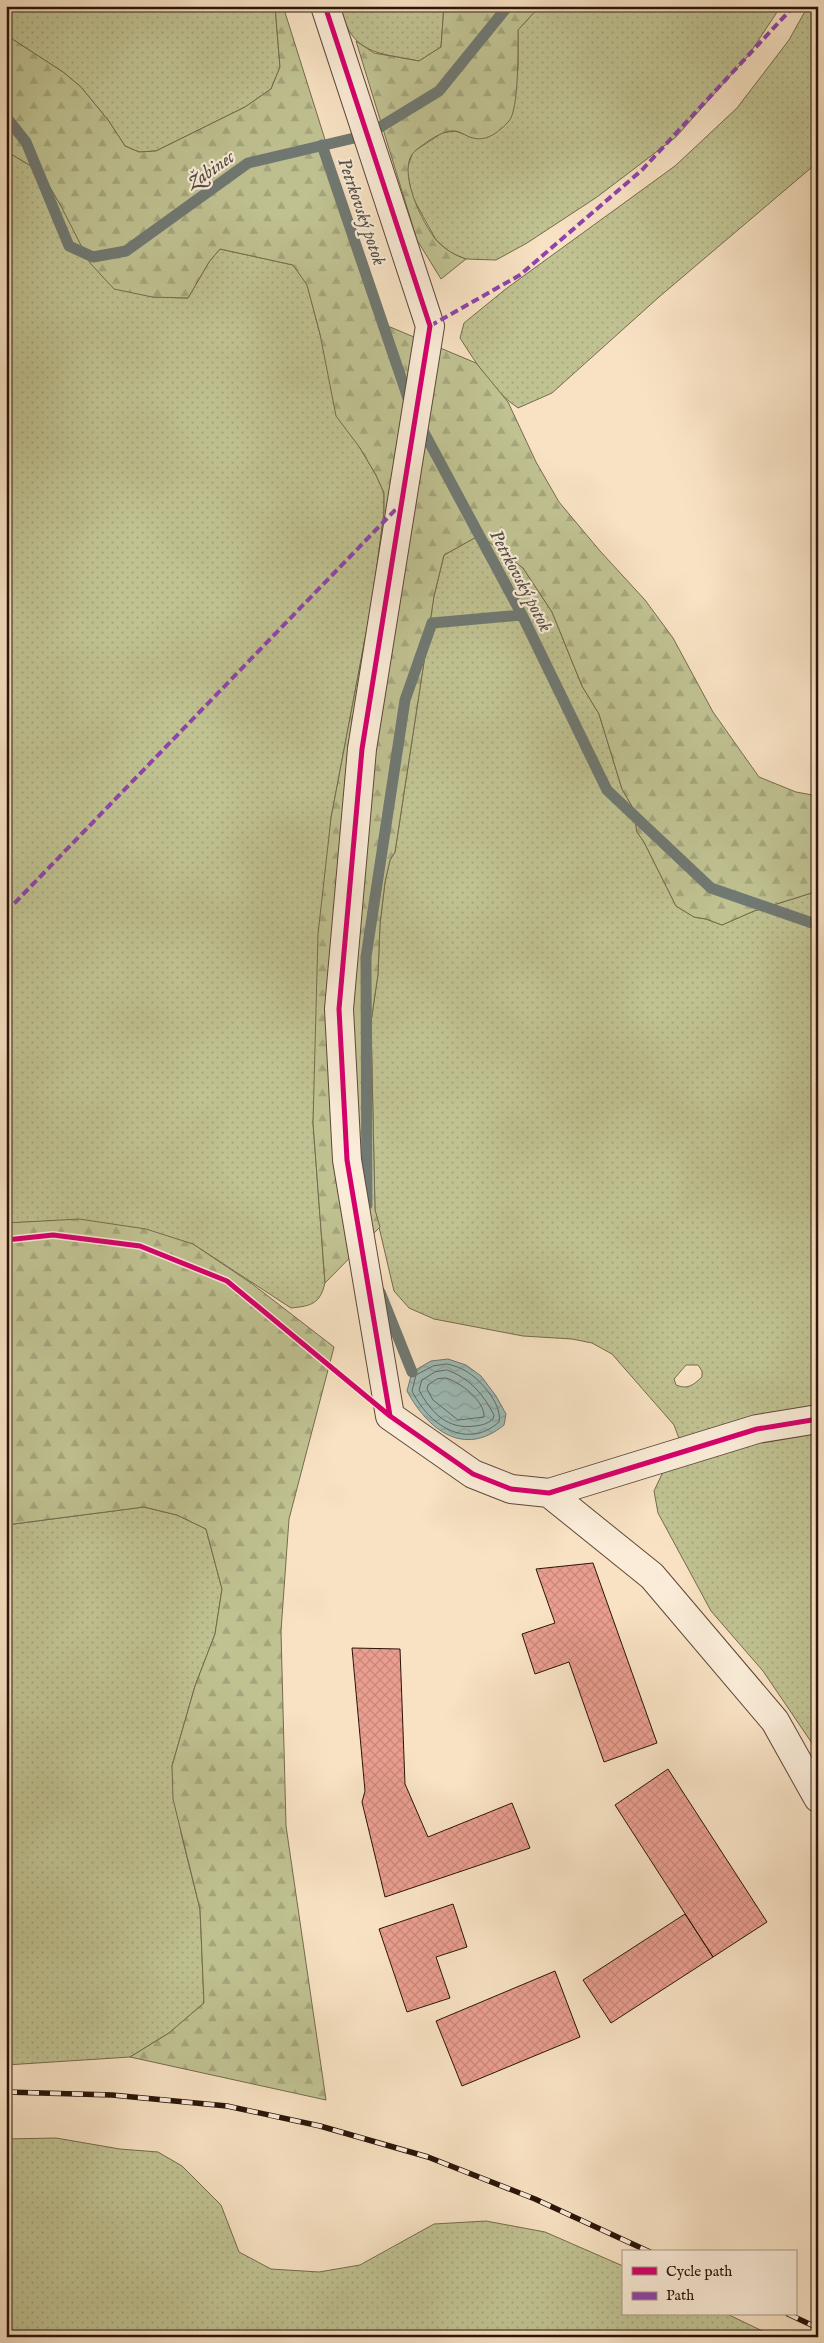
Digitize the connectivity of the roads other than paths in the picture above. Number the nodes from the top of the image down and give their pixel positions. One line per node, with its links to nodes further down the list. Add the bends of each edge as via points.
1 (325, 6): 3 (street, via 430,326 362,749 339,1009 347,1160 390,1416 473,1474 511,1489)
2 (818, 1419): 3 (street, via 757,1429)
3 (549, 1493): 4 (street, via 652,1576 775,1720)
4 (818, 1798)

